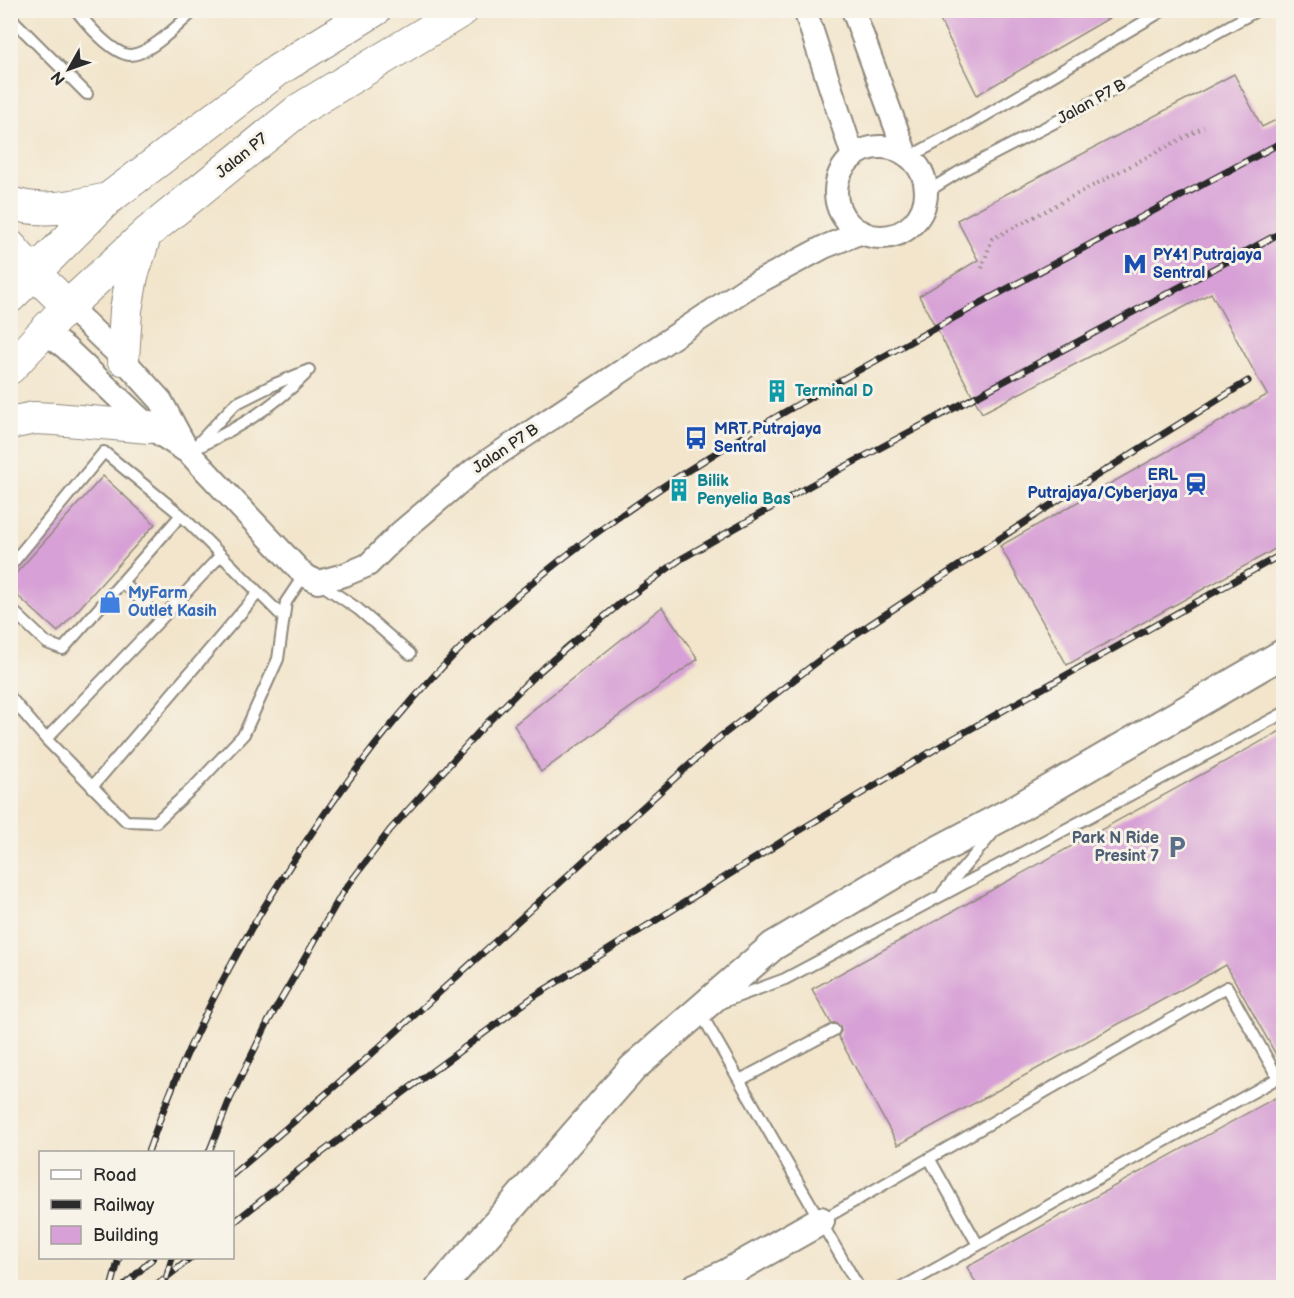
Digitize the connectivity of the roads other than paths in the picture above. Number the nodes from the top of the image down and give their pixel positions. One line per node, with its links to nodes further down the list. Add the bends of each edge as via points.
1 (76, 10): 2 (lane, via 113,47 128,55 155,44)
2 (195, 10)
3 (375, 10): 14 (main road, via 278,70)
4 (463, 10): 17 (main road, Jalan P7, via 300,109)
5 (805, 10): 11 (street)
6 (853, 10): 12 (street)
7 (1164, 10): 12 (lane, via 971,124)
8 (1258, 10): 13 (lane, Jalan P7 B)
9 (10, 14): 10 (lane)
10 (87, 94)
11 (853, 156): 12 (street, via 874,147 896,149); 16 (street, via 838,178 838,205 847,221)
12 (908, 156): 13 (street, via 922,173)
13 (926, 193): 16 (street, Jalan P7 B, via 921,212 900,232 880,237)
14 (108, 199): 15 (main road, via 49,210); 19 (main road)
15 (10, 203)
16 (862, 232): 31 (street, Jalan P7 B, via 824,247 745,289 474,470 368,565)
17 (147, 233): 21 (main road, Jalan P7); 23 (main road, via 132,276)
18 (10, 246): 19 (main road)
19 (33, 272): 20 (main road); 21 (main road)
20 (10, 299): 22 (main road)
21 (68, 306): 22 (main road, Jalan P7); 23 (street)
22 (44, 331): 24 (main road, Jalan P7); 26 (street)
23 (123, 359): 27 (street, via 161,401)
24 (10, 368)
25 (10, 423): 26 (main road, via 34,418)
26 (149, 428): 27 (street)
27 (189, 453): 27 (lane, via 235,404 309,370 284,396 247,423); 31 (street)
28 (181, 515): 29 (lane); 30 (lane, via 104,452); 32 (lane)
29 (221, 555): 33 (lane); 36 (lane)
30 (10, 566)
31 (311, 578): 35 (lane, via 286,602); 38 (lane, via 358,609)
32 (123, 583): 34 (lane, via 63,649 47,643); 36 (lane)
33 (258, 593): 35 (lane); 42 (lane)
34 (10, 608)
35 (283, 617): 42 (lane, via 278,659 244,734 156,822 126,821)
36 (162, 620): 41 (lane)
37 (1284, 653): 43 (street)
38 (410, 654)
39 (10, 697): 41 (lane)
40 (1284, 714): 44 (lane)
41 (46, 739): 42 (lane)
42 (92, 787)
43 (1009, 813): 44 (lane); 45 (street, via 901,870 773,946)
44 (939, 897): 45 (lane, via 785,979)
45 (699, 1011): 47 (lane); 51 (street, via 633,1068)
46 (834, 1030): 47 (lane)
47 (740, 1080): 49 (lane)
48 (929, 1158): 49 (lane); 50 (lane); 50 (lane, via 1227,987 1278,1078)
49 (820, 1221): 52 (street, via 728,1273); 53 (lane)
50 (978, 1245): 54 (lane)
51 (440, 1287)
52 (695, 1287)
53 (859, 1287)
54 (901, 1287)

